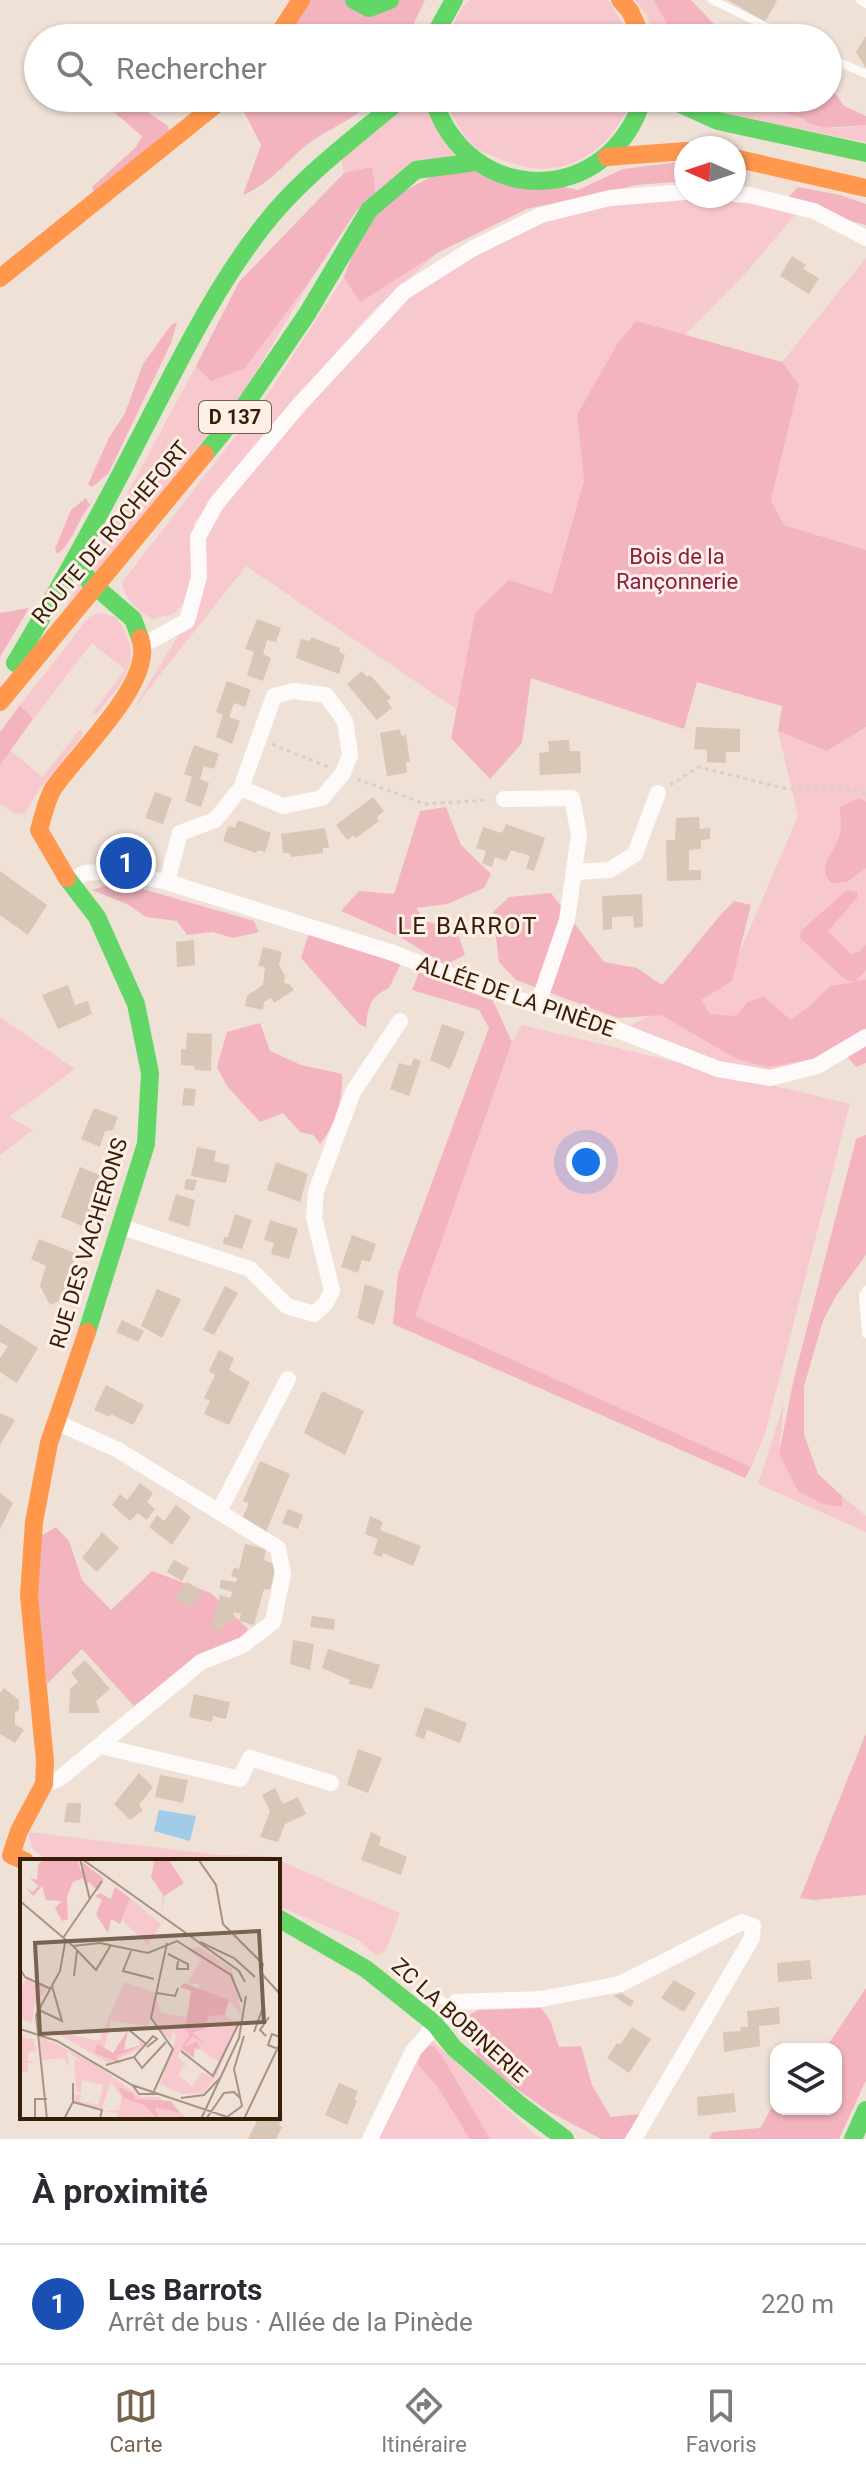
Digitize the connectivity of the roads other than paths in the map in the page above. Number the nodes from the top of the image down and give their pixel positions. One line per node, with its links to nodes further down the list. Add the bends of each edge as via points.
1 (301, 0): 9 (main road)
2 (354, 0): 3 (main road, via 369,8)
3 (390, 0)
4 (454, 0): 10 (main road)
5 (620, 0): 11 (main road)
6 (712, 0): 12 (lane)
7 (860, 0): 8 (lane)
8 (866, 4)
9 (285, 24)
10 (441, 24)
11 (636, 24)
12 (761, 24)
13 (842, 63): 14 (lane)
14 (866, 74)
15 (207, 112): 29 (main road)
16 (386, 112): 30 (main road, ROUTE DE ROCHEFORT, via 303,182 240,257)
17 (437, 112): 24 (main road, via 442,127)
18 (637, 112): 22 (main road, via 628,135)
19 (698, 112): 21 (main road, via 718,121)
20 (674, 152): 22 (main road)
21 (866, 153)
22 (607, 157): 24 (main road, via 575,176 543,183)
23 (746, 160): 25 (main road)
24 (476, 162): 31 (main road, ROUTE DE ROCHEFORT / D 137, via 416,170 369,210 245,405)
25 (866, 188)
26 (674, 193): 32 (street, via 610,198 541,215 472,249 404,292 216,504 198,537 199,577 187,621)
27 (746, 195): 28 (street, via 814,211)
28 (866, 238)
29 (0, 278)
30 (76, 561): 31 (main road); 33 (main road, ROUTE DE ROCHEFORT)
31 (95, 587): 32 (main road, via 133,619); 34 (main road, ROUTE DE ROCHEFORT / D 137)
32 (143, 645): 39 (main road, RUE DES VACHERONS, via 131,686 52,791 39,830)
33 (0, 689)
34 (0, 702)
35 (241, 788): 35 (street, via 283,806 322,798 350,755 345,721 326,695 293,691 274,696); 40 (street, via 215,820 180,833)
36 (658, 793): 38 (street, via 635,854 610,870)
37 (504, 799): 38 (street, via 572,798 579,835)
38 (574, 872): 41 (street, via 567,920)
39 (69, 881): 40 (street, ALLÉE DE LA PINÈDE, via 85,873 112,871); 44 (main road, RUE DES VACHERONS, via 97,917 136,1004 150,1073 146,1144)
40 (167, 882): 41 (street, ALLÉE DE LA PINÈDE)
41 (538, 1004): 43 (street, ALLÉE DE LA PINÈDE, via 718,1069 770,1078 817,1066)
42 (400, 1021): 44 (street, via 353,1092 316,1191 314,1217 332,1291 314,1314 287,1306 250,1269)
43 (866, 1037)
44 (122, 1227): 48 (main road, RUE DES VACHERONS)
45 (866, 1290): 46 (lane)
46 (866, 1334)
47 (288, 1379): 49 (street)
48 (56, 1422): 49 (street, via 118,1450); 52 (main road, RUE DES VACHERONS, via 34,1522 29,1596)
49 (219, 1511): 50 (street, via 278,1548 283,1574 273,1622 243,1645 201,1662)
50 (101, 1746): 51 (street, via 240,1779 250,1758); 52 (street, via 59,1779)
51 (331, 1783)
52 (44, 1784): 53 (main road, RUE DES VACHERONS, via 19,1831)
53 (12, 1859)
54 (280, 1919): 56 (main road, ZC LA BOBINERIE, via 366,1969)
55 (449, 2007): 56 (lane, via 443,1999 433,1998 422,1999); 57 (street); 61 (street, via 464,2000 541,1999 620,1984 742,1922 753,1926 752,1938)
56 (417, 2008): 57 (main road, ZC LA BOBINERIE)
57 (435, 2024): 59 (street, via 413,2051); 60 (main road, ZC LA BOBINERIE, via 454,2048)
58 (866, 2110): 62 (main road)
59 (370, 2139)
60 (565, 2139)
61 (634, 2139)
62 (853, 2139)

